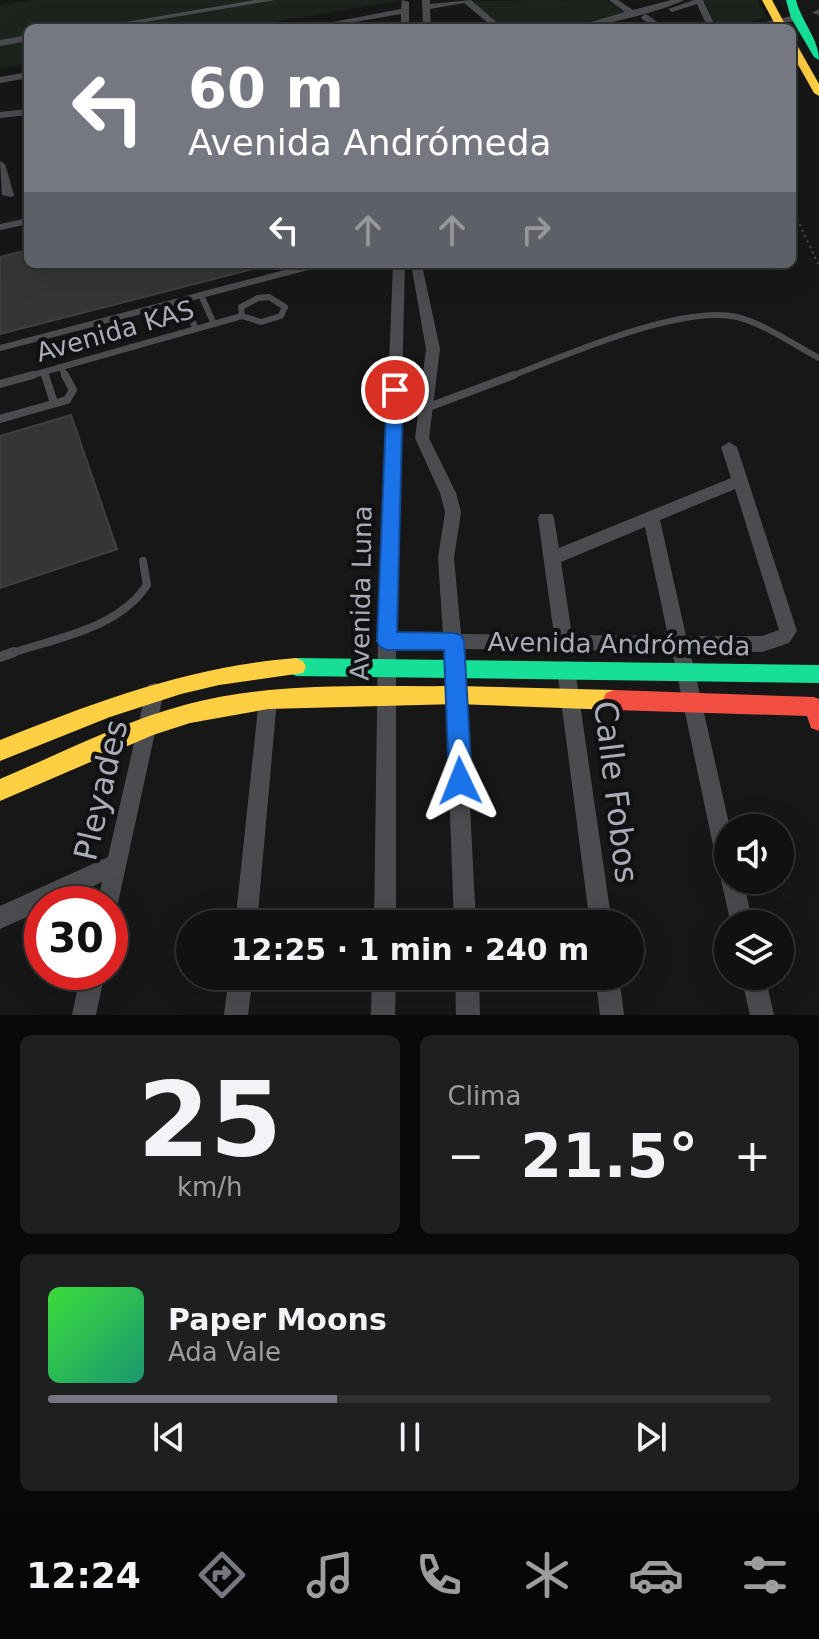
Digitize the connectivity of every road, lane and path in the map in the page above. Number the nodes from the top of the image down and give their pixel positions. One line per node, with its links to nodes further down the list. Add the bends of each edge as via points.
1 (271, 0): 14 (street)
2 (405, 0): 10 (street)
3 (466, 0): 9 (street); 18 (street)
4 (613, 0): 11 (street)
5 (680, 0): 8 (street)
6 (767, 0): 13 (street)
7 (700, 1): 12 (street); 22 (street)
8 (667, 2): 11 (street)
9 (425, 3): 17 (street)
10 (405, 11): 15 (street); 16 (street)
11 (633, 14): 19 (street)
12 (645, 17): 20 (street); 21 (street)
13 (787, 17): 23 (street)
14 (119, 24)
15 (346, 24)
16 (404, 24)
17 (428, 24)
18 (494, 24)
19 (592, 24)
20 (620, 24)
21 (655, 24)
22 (710, 24)
23 (759, 24)
24 (796, 28): 28 (street)
25 (24, 39): 26 (street)
26 (0, 43)
27 (796, 52): 31 (street)
28 (819, 57)
29 (24, 76): 30 (street)
30 (0, 80)
31 (819, 93)
32 (24, 113): 33 (street)
33 (0, 118): 34 (street)
34 (24, 118)
35 (0, 164): 36 (street)
36 (8, 195)
37 (796, 217): 40 (path)
38 (24, 222): 39 (lane)
39 (0, 227)
40 (819, 266)
41 (304, 268): 44 (lane)
42 (399, 268): 63 (street, Avenida Luna)
43 (417, 268): 55 (street, via 433,349)
44 (201, 295): 45 (lane); 47 (lane)
45 (183, 300): 48 (lane); 49 (lane)
46 (242, 316): 46 (lane, Avenida KAS, via 241,307 250,299 265,296 285,307 281,316 268,322); 47 (lane, Avenida KAS)
47 (214, 324): 48 (lane, Avenida KAS)
48 (196, 329): 51 (lane, Avenida KAS)
49 (0, 348)
50 (819, 358): 55 (lane, via 741,318 692,316 600,342)
51 (61, 367): 52 (lane, Avenida KAS); 54 (lane, via 73,390 67,400)
52 (45, 373): 53 (lane, Avenida KAS); 54 (lane)
53 (0, 384)
54 (54, 403): 56 (lane)
55 (426, 408): 64 (street, via 422,438 453,512 446,558)
56 (0, 419)
57 (729, 447): 58 (street)
58 (740, 481): 59 (street); 66 (street, Avenida Andrómeda, via 788,631 783,638 762,644)
59 (651, 517): 61 (street); 66 (street)
60 (546, 518): 61 (street)
61 (552, 558): 65 (street)
62 (143, 561): 67 (lane, via 147,585 135,603 113,618)
63 (387, 641): 64 (street, Avenida Andrómeda); 68 (street, Avenida Luna)
64 (454, 641): 65 (street, Avenida Andrómeda); 69 (street)
65 (564, 641): 66 (street, Avenida Andrómeda)
66 (680, 642): 71 (street)
67 (0, 657)
68 (387, 667): 69 (street, Avenida Andrómeda); 73 (street, Avenida Andrómeda, via 244,671); 75 (street, Avenida Luna)
69 (456, 668): 70 (street, Avenida Andrómeda); 74 (street)
70 (566, 669): 71 (street, Avenida Andrómeda); 77 (street, Calle Fobos)
71 (685, 670): 72 (street, Avenida Andrómeda); 78 (street)
72 (819, 674)
73 (155, 691): 80 (street, Pleyades); 81 (street, Avenida Andrómeda)
74 (457, 695): 75 (street); 77 (street); 88 (street)
75 (387, 696): 76 (street); 87 (street, Avenida Luna)
76 (268, 699): 80 (street); 86 (street)
77 (572, 700): 78 (street); 89 (street, Calle Fobos)
78 (691, 703): 79 (street); 83 (street)
79 (816, 714)
80 (149, 726): 82 (street); 84 (street, Pleyades)
81 (0, 751)
82 (0, 790)
83 (717, 814)
84 (116, 864): 85 (street, Pleyades); 90 (street)
85 (112, 886)
86 (247, 910)
87 (385, 910)
88 (465, 910)
89 (599, 910)
90 (0, 918)
91 (89, 990): 97 (street)
92 (239, 990): 98 (street)
93 (384, 990): 99 (street)
94 (467, 990): 100 (street)
95 (609, 990): 101 (street)
96 (756, 990): 102 (street)
97 (84, 1015)
98 (236, 1015)
99 (383, 1015)
100 (468, 1015)
101 (612, 1015)
102 (762, 1015)

